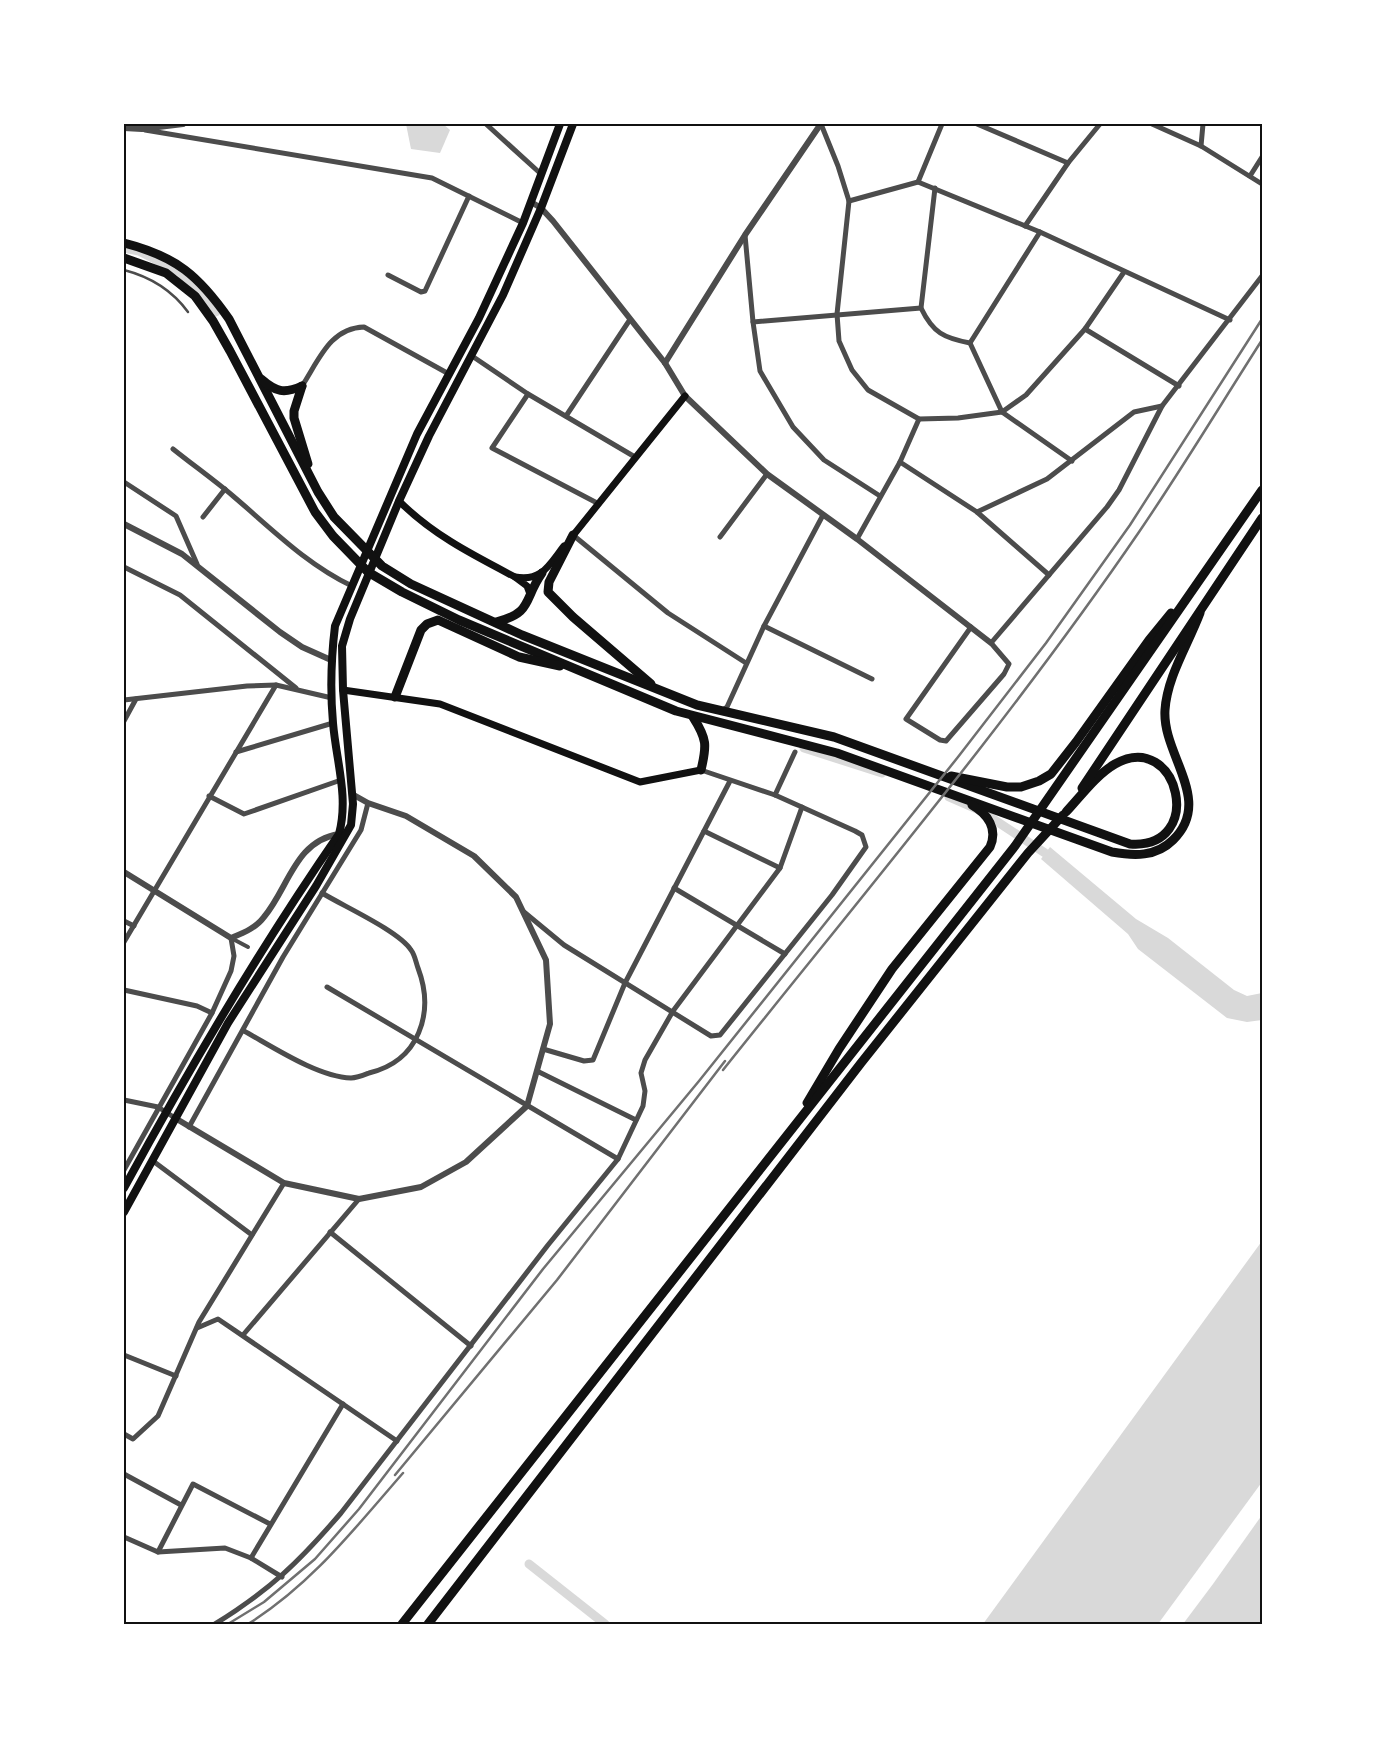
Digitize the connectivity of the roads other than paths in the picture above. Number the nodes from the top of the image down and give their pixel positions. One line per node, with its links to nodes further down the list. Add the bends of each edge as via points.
1 (183, 124): 11 (street)
2 (486, 124): 17 (street)
3 (560, 124): 17 (main road)
4 (572, 124): 25 (main road)
5 (820, 124): 23 (street); 29 (street)
6 (942, 124): 19 (street)
7 (977, 124): 16 (street)
8 (1100, 124): 16 (street)
9 (1152, 124): 14 (street)
10 (1203, 124): 14 (street)
11 (154, 126): 13 (street)
12 (124, 128): 13 (street)
13 (142, 129): 22 (street, via 432,178)
14 (1201, 146): 18 (street)
15 (1262, 157): 18 (street)
16 (1068, 163): 27 (street)
17 (541, 174): 24 (main road)
18 (1250, 176): 20 (street)
19 (918, 182): 21 (street); 23 (street)
20 (1262, 184)
21 (935, 188): 27 (street); 36 (street)
22 (469, 196): 26 (street); 34 (street, via 425,291 421,292)
23 (849, 201): 38 (street)
24 (531, 202): 25 (street); 26 (main road)
25 (541, 208): 40 (street); 44 (main road)
26 (523, 223): 47 (main road)
27 (1024, 226): 28 (street)
28 (1040, 232): 33 (street); 43 (street)
29 (746, 235): 41 (street); 45 (street)
30 (124, 243): 46 (highway, via 148,249 200,280 229,319)
31 (124, 258): 91 (highway, via 166,273 195,296 230,351 306,498 333,536 368,572 459,620)
32 (124, 270): 37 (lane, via 161,285 176,295)
33 (1124, 272): 39 (street); 42 (street)
34 (388, 275)
35 (1262, 276): 39 (street)
36 (921, 308): 38 (street); 43 (street, via 936,332)
37 (188, 312)
38 (837, 314): 41 (street); 55 (street, via 839,341 859,379 868,390)
39 (1230, 320): 49 (street)
40 (629, 321): 45 (street); 54 (street)
41 (753, 322): 65 (street, via 760,371 793,428 824,460)
42 (1085, 329): 49 (street); 53 (street, via 1026,395)
43 (970, 343): 53 (street)
44 (472, 356): 50 (street); 66 (main road)
45 (664, 363): 51 (street)
46 (256, 374): 48 (highway, via 279,392); 64 (highway)
47 (449, 374): 48 (street, via 364,327 341,332 333,339); 82 (main road, via 418,434)
48 (302, 386): 64 (highway, via 294,418)
49 (1179, 386): 52 (street)
50 (528, 394): 54 (street); 67 (street, via 492,448)
51 (685, 396): 57 (main road); 60 (street)
52 (1162, 406): 58 (street, via 1134,412); 80 (street, via 1119,490)
53 (1002, 412): 55 (street); 58 (street)
54 (566, 416): 57 (street)
55 (919, 419): 59 (street)
56 (173, 449): 62 (street)
57 (635, 457): 67 (main road)
58 (1072, 461): 68 (street, via 1047,480)
59 (900, 462): 65 (street); 68 (street)
60 (767, 474): 69 (street); 74 (street)
61 (124, 482): 76 (street, via 176,516)
62 (225, 490): 70 (street); 82 (street, via 284,542 329,575)
63 (1262, 490): 78 (highway)
64 (318, 492): 85 (highway, via 352,537 382,566 410,584)
65 (880, 496): 75 (street)
66 (399, 501): 81 (main road, via 417,519 453,544); 96 (main road, via 342,646)
67 (600, 504): 73 (main road)
68 (977, 512): 80 (street)
69 (824, 515): 75 (street); 86 (street)
70 (203, 518)
71 (1262, 518): 84 (highway)
72 (124, 524): 76 (street, via 182,554)
73 (573, 536): 79 (main road); 90 (street, via 668,613); 95 (highway, via 549,582 548,592 573,618)
74 (720, 537)
75 (857, 539): 87 (street)
76 (197, 566): 89 (street, via 280,632 302,647)
77 (124, 567): 94 (street, via 180,595)
78 (1209, 568): 108 (highway, via 1149,640 1052,772 1021,787); 148 (highway, via 1015,846)
79 (542, 573): 81 (main road, via 527,579); 83 (highway)
80 (1049, 575): 88 (street)
81 (515, 577): 83 (main road, via 527,586)
82 (352, 586): 89 (main road, via 335,626)
83 (530, 594): 85 (highway, via 517,616)
84 (1200, 614): 114 (highway, via 1170,685 1165,712 1170,741 1188,789 1189,810 1177,836 1159,850 1136,855 1112,852); 117 (highway)
85 (496, 622): 95 (highway)
86 (764, 626): 90 (street); 92 (street)
87 (971, 627): 88 (street); 88 (street, via 906,719 946,741 1009,664)
88 (991, 643)
89 (331, 660): 99 (main road)
90 (746, 663): 101 (street, via 727,708)
91 (570, 667): 97 (highway, via 546,665 520,657 438,620 432,621 420,630); 102 (highway)
92 (872, 679)
93 (276, 685): 94 (street); 98 (street); 105 (street)
94 (296, 688): 99 (street)
95 (657, 689): 101 (highway)
96 (343, 690): 97 (main road); 111 (main road)
97 (395, 697): 107 (main road, via 440,704 640,782)
98 (136, 698): 100 (street); 103 (street)
99 (332, 698): 104 (main road)
100 (124, 700)
101 (720, 712): 108 (highway, via 834,737)
102 (693, 717): 107 (highway, via 704,734 706,748); 114 (highway, via 837,752)
103 (124, 721)
104 (333, 723): 105 (street); 109 (main road)
105 (235, 752): 113 (street)
106 (795, 752): 112 (street)
107 (701, 770): 110 (street)
108 (926, 772): 117 (highway, via 1137,844 1154,840 1168,828 1176,815 1178,802 1166,770 1141,757 1114,765 1098,777)
109 (341, 780): 113 (street, via 244,814); 119 (main road, via 343,810)
110 (730, 781): 112 (street); 118 (street)
111 (352, 794): 115 (street); 145 (main road, via 351,825 306,903 228,1023)
112 (775, 795): 116 (street)
113 (209, 796): 123 (street)
114 (959, 797): 148 (highway, via 986,817 992,825 994,840 892,969 839,1048)
115 (368, 802): 124 (street, via 361,830); 125 (street, via 406,816 474,856 516,897)
116 (802, 807): 120 (street); 132 (street, via 862,835 866,847)
117 (1066, 812): 175 (highway, via 1028,853 861,1063)
118 (704, 831): 120 (street); 122 (street)
119 (339, 834): 129 (street, via 325,836 312,844 264,918); 144 (main road)
120 (780, 868): 127 (street)
121 (124, 872): 123 (street)
122 (674, 888): 127 (street); 133 (street)
123 (156, 891): 128 (street); 129 (street)
124 (322, 893): 138 (street); 139 (street, via 389,931 411,950 422,977 426,1014)
125 (523, 912): 133 (street, via 564,946); 140 (street, via 546,960 550,1024)
126 (124, 921): 128 (street)
127 (738, 925): 132 (street); 136 (street)
128 (134, 926): 130 (street)
129 (231, 938): 131 (street); 137 (street, via 234,956)
130 (124, 942)
131 (248, 947)
132 (785, 954): 136 (street, via 720,1035 711,1036)
133 (625, 983): 136 (street); 140 (street, via 593,1060 584,1061)
134 (327, 987): 139 (street)
135 (124, 990): 137 (street, via 197,1006)
136 (673, 1011): 146 (street, via 644,1060 641,1073 646,1092)
137 (212, 1013): 144 (street)
138 (244, 1031): 139 (street, via 315,1070 351,1078 384,1070 404,1056); 147 (street)
139 (416, 1040): 143 (street)
140 (543, 1049): 141 (street)
141 (537, 1071): 143 (street); 146 (street)
142 (124, 1100): 144 (street)
143 (527, 1106): 149 (street); 154 (street, via 466,1162 421,1187)
144 (161, 1109): 145 (street); 151 (street); 153 (main road)
145 (175, 1118): 147 (street); 150 (main road)
146 (636, 1120): 149 (street)
147 (189, 1127): 152 (street)
148 (792, 1130): 174 (highway)
149 (618, 1159): 160 (street)
150 (153, 1161): 155 (main road); 157 (street)
151 (124, 1170)
152 (284, 1183): 154 (street); 157 (street)
153 (124, 1188)
154 (359, 1199): 156 (street)
155 (124, 1212)
156 (330, 1232): 159 (street); 160 (street)
157 (252, 1235): 158 (street)
158 (196, 1328): 159 (street, via 218,1319); 162 (street)
159 (243, 1335): 163 (street)
160 (471, 1346): 165 (street)
161 (124, 1355): 162 (street)
162 (176, 1376): 164 (street, via 158,1416 133,1439)
163 (343, 1404): 165 (street); 168 (street)
164 (124, 1434)
165 (397, 1441): 172 (street, via 335,1520)
166 (124, 1474): 167 (street)
167 (182, 1505): 168 (street, via 193,1484); 170 (street)
168 (270, 1524): 171 (street)
169 (124, 1537): 170 (street)
170 (158, 1552): 171 (street, via 225,1548)
171 (251, 1558): 172 (street)
172 (282, 1577): 173 (street)
173 (215, 1624)
174 (402, 1624)
175 (428, 1624)

